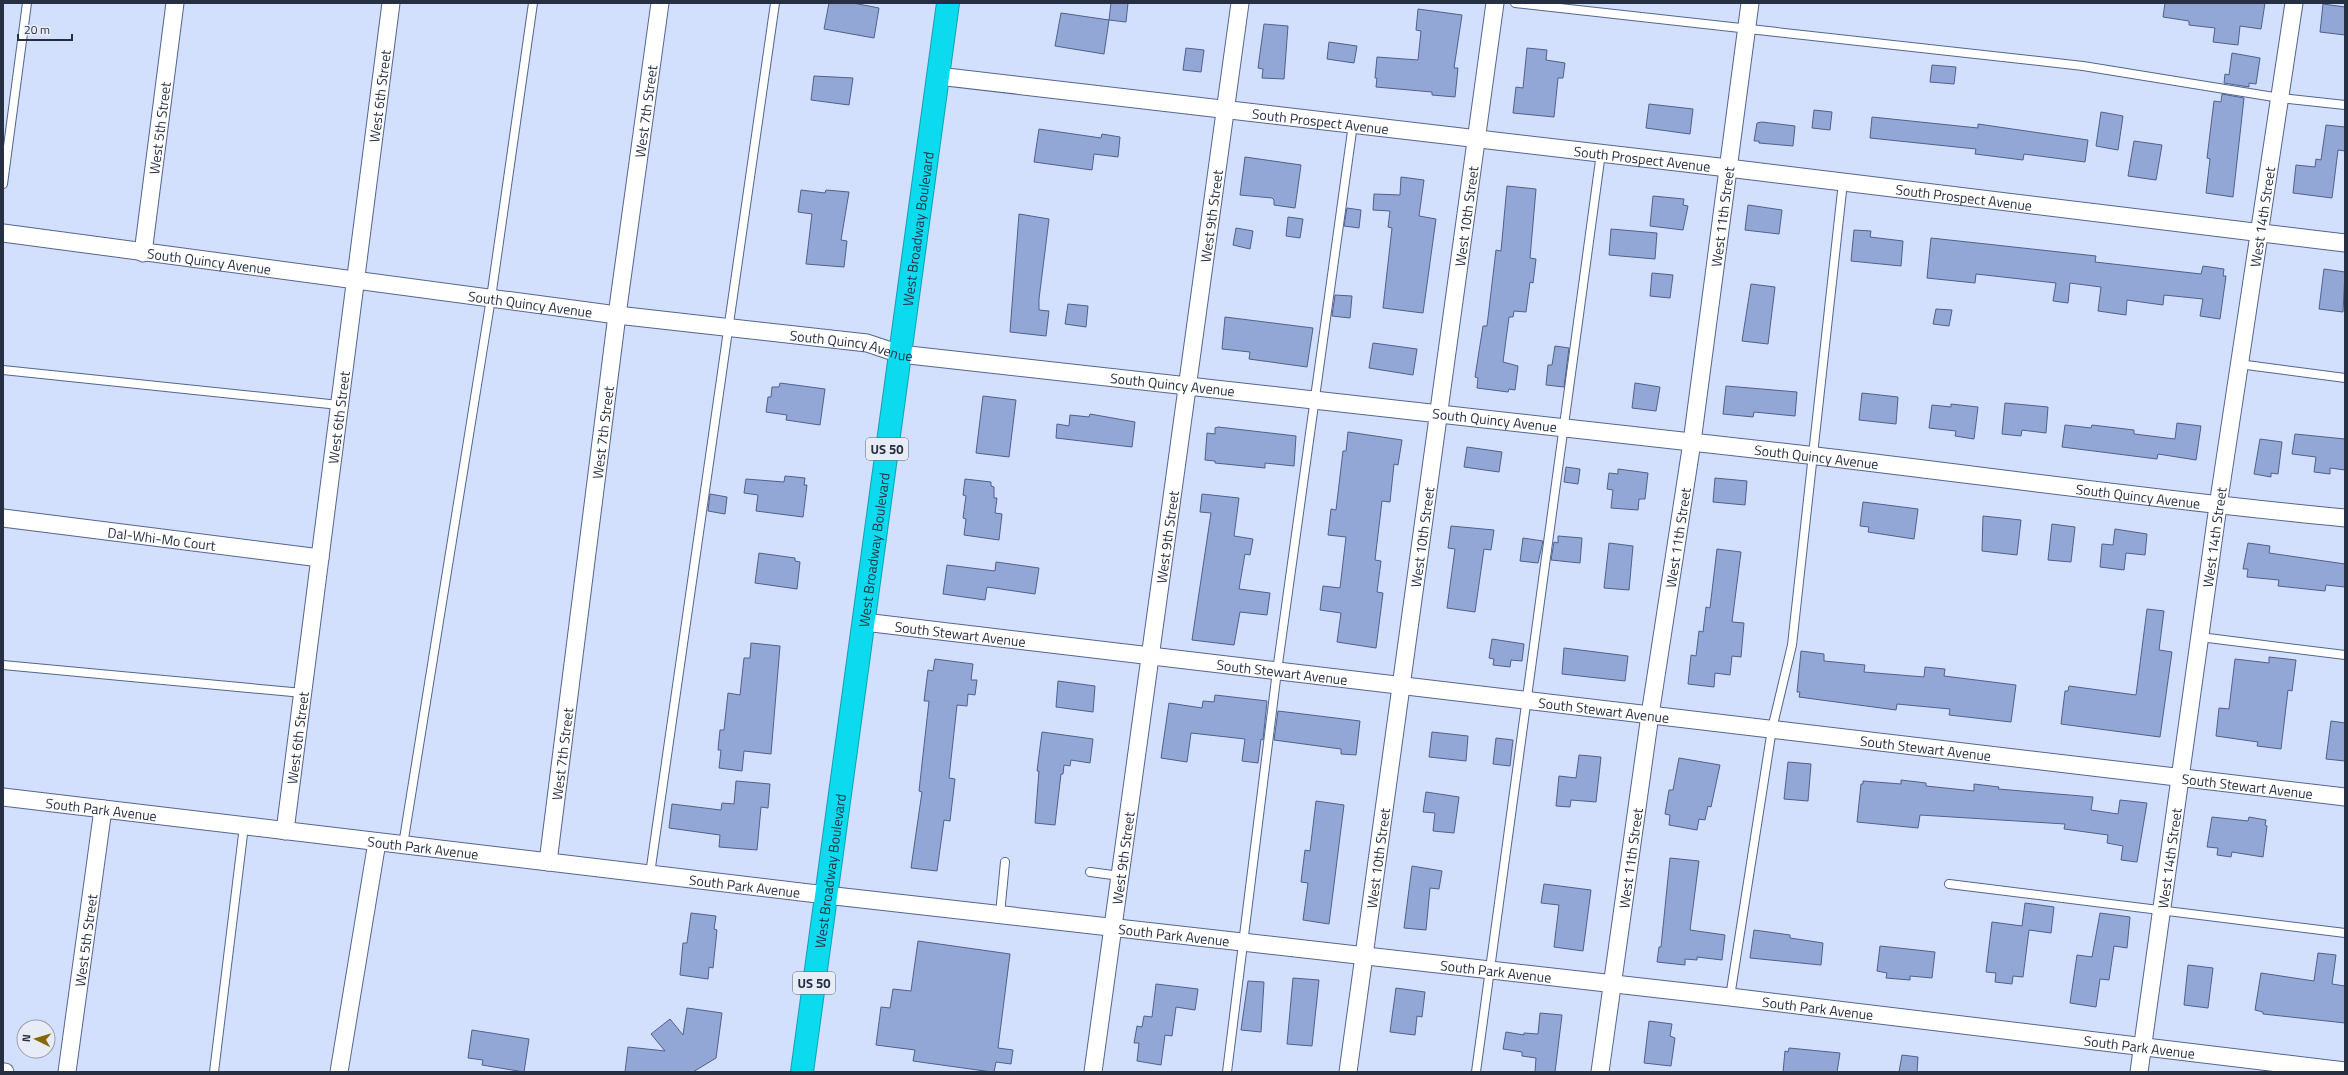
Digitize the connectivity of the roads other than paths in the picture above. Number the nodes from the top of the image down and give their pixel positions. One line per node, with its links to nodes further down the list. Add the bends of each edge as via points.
1 (27, 3): 23 (lane)
2 (175, 3): 27 (street, West 5th Street)
3 (391, 3): 28 (street, West 6th Street)
4 (533, 3): 29 (lane)
5 (660, 3): 30 (street, West 7th Street)
6 (775, 3): 31 (lane)
7 (948, 3): 14 (highway, West Broadway Boulevard / US 50)
8 (1240, 3): 17 (street, West 9th Street)
9 (1495, 3): 19 (street, West 10th Street)
10 (1515, 3): 13 (lane)
11 (1750, 3): 13 (street, West 11th Street)
12 (2294, 3): 15 (street, West 14th Street)
13 (1747, 28): 15 (lane, via 2083,66); 21 (street, West 11th Street)
14 (938, 76): 17 (street, South Prospect Avenue); 32 (highway, West Broadway Boulevard / US 50)
15 (2280, 98): 16 (lane); 25 (street, West 14th Street)
16 (2345, 105)
17 (1226, 109): 18 (street, South Prospect Avenue); 36 (street, West 9th Street)
18 (1353, 124): 19 (street, South Prospect Avenue); 37 (lane)
19 (1476, 138): 20 (street, South Prospect Avenue); 39 (street, West 10th Street)
20 (1601, 153): 21 (street, South Prospect Avenue); 40 (lane)
21 (1728, 168): 22 (street, South Prospect Avenue); 41 (street, West 11th Street)
22 (1843, 182): 25 (street, South Prospect Avenue); 42 (lane)
23 (3, 184)
24 (3, 233): 27 (street, South Quincy Avenue)
25 (2260, 233): 26 (street, South Prospect Avenue); 33 (street, West 14th Street)
26 (2345, 243)
27 (143, 253): 28 (street, South Quincy Avenue)
28 (355, 281): 29 (street, South Quincy Avenue); 38 (street, West 6th Street)
29 (491, 298): 30 (street, South Quincy Avenue); 65 (lane)
30 (617, 316): 31 (street, South Quincy Avenue); 66 (street, West 7th Street)
31 (728, 326): 32 (street, South Quincy Avenue, via 867,343); 69 (lane)
32 (900, 354): 36 (street, South Quincy Avenue); 47 (highway, West Broadway Boulevard / US 50)
33 (2239, 364): 35 (lane); 43 (street, West 14th Street)
34 (3, 370): 38 (lane)
35 (2345, 378)
36 (1188, 386): 37 (street, South Quincy Avenue); 50 (street, West 9th Street)
37 (1315, 399): 39 (street, South Quincy Avenue); 52 (lane)
38 (339, 405): 46 (street, West 6th Street)
39 (1439, 413): 40 (street, South Quincy Avenue); 53 (street, West 10th Street)
40 (1563, 428): 41 (street, South Quincy Avenue); 55 (lane)
41 (1692, 442): 42 (street, South Quincy Avenue); 56 (street, West 11th Street)
42 (1812, 455): 43 (street, South Quincy Avenue); 57 (lane, via 1792,646)
43 (2218, 506): 45 (street, South Quincy Avenue); 48 (street, West 14th Street)
44 (3, 518): 46 (street, Dal-Whi-Mo Court)
45 (2345, 518)
46 (320, 558): 54 (street, West 6th Street)
47 (864, 622): 50 (street, South Stewart Avenue); 72 (highway, West Broadway Boulevard / US 50)
48 (2200, 637): 49 (lane); 58 (street, West 14th Street)
49 (2345, 655)
50 (1150, 656): 52 (street, South Stewart Avenue); 70 (street, West 9th Street)
51 (3, 665): 54 (lane)
52 (1277, 671): 53 (street, South Stewart Avenue); 77 (lane)
53 (1401, 686): 55 (street, South Stewart Avenue); 78 (street, West 10th Street)
54 (303, 693): 63 (street, West 6th Street)
55 (1526, 700): 56 (street, South Stewart Avenue); 79 (lane)
56 (1650, 715): 57 (street, South Stewart Avenue); 80 (street, West 11th Street)
57 (1772, 729): 58 (street, South Stewart Avenue); 81 (lane)
58 (2180, 777): 59 (street, South Stewart Avenue); 73 (street, West 14th Street)
59 (2345, 797)
60 (3, 798): 61 (street, South Park Avenue)
61 (103, 809): 62 (street, South Park Avenue); 84 (street, West 5th Street)
62 (244, 826): 63 (street, South Park Avenue); 85 (lane)
63 (285, 831): 64 (street, South Park Avenue)
64 (377, 842): 65 (street, South Park Avenue); 86 (street)
65 (403, 845): 66 (street, South Park Avenue)
66 (548, 862): 69 (street, South Park Avenue)
67 (1005, 862): 74 (lane)
68 (1090, 872): 70 (lane)
69 (650, 874): 72 (street, South Park Avenue)
70 (1120, 876): 75 (street, West 9th Street)
71 (1949, 884): 73 (lane)
72 (826, 895): 74 (street, South Park Avenue); 87 (highway, West Broadway Boulevard / US 50)
73 (2161, 910): 76 (lane); 82 (street, West 14th Street)
74 (1000, 914): 75 (street, South Park Avenue)
75 (1113, 927): 77 (street, South Park Avenue); 88 (street, West 9th Street)
76 (2345, 933)
77 (1243, 942): 78 (street, South Park Avenue); 89 (lane)
78 (1364, 956): 79 (street, South Park Avenue); 90 (street, West 10th Street)
79 (1490, 970): 80 (street, South Park Avenue); 91 (lane)
80 (1612, 984): 81 (street, South Park Avenue); 92 (street, West 11th Street)
81 (1730, 997): 82 (street, South Park Avenue)
82 (2142, 1046): 83 (street, South Park Avenue); 93 (street, West 14th Street)
83 (2345, 1071)
84 (67, 1072)
85 (214, 1072)
86 (339, 1072)
87 (802, 1072)
88 (1093, 1072)
89 (1227, 1072)
90 (1348, 1072)
91 (1476, 1072)
92 (1600, 1072)
93 (2139, 1072)

